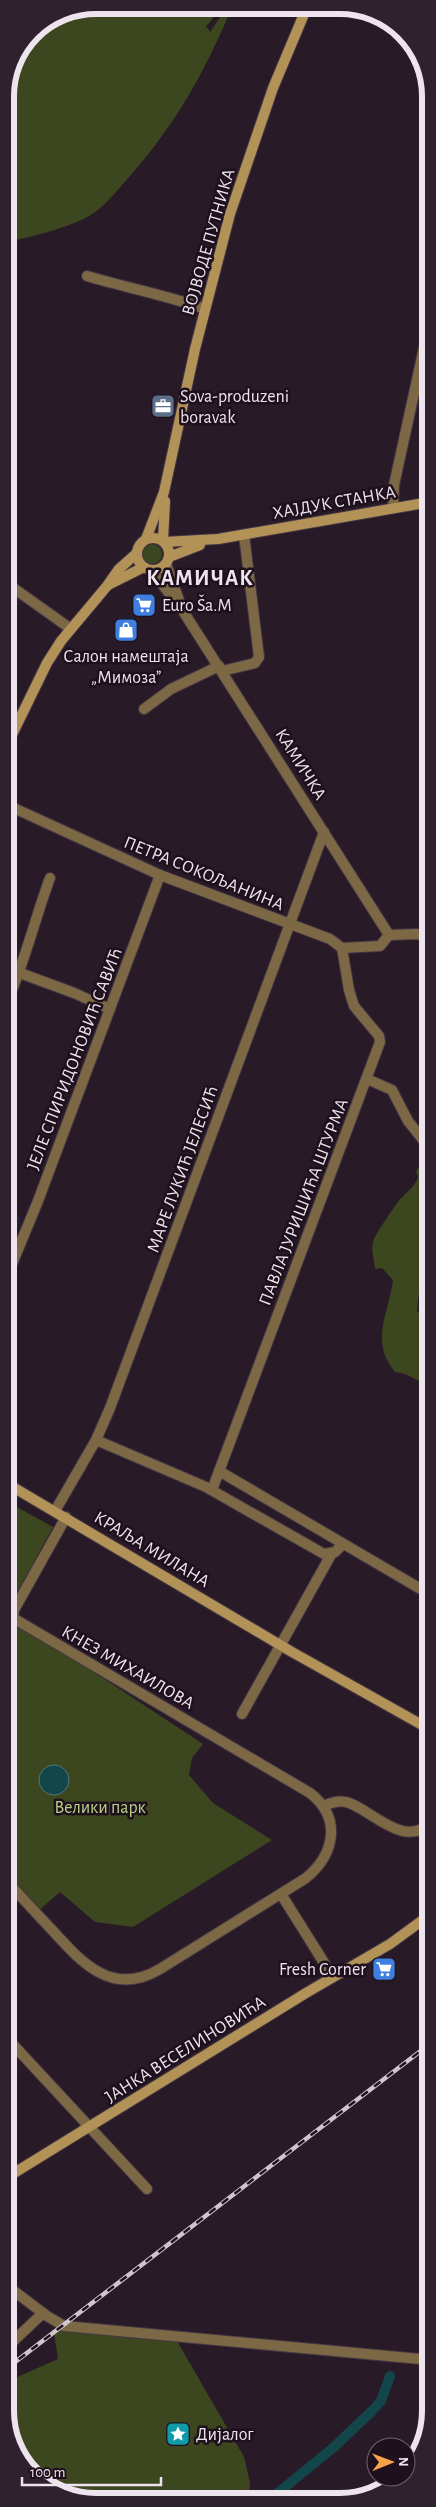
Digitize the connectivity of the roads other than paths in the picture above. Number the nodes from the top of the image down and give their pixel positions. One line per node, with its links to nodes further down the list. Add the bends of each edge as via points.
1 (304, 14): 3 (main road, ВОЈВОДЕ ПУТНИКА, via 273,88 230,214)
2 (88, 276): 3 (street, via 155,292)
3 (205, 309): 5 (main road, ВОЈВОДЕ ПУТНИКА)
4 (422, 357): 7 (street, via 394,486)
5 (164, 492): 9 (main road, ВОЈВОДЕ ПУТНИКА); 11 (main road, ВОЈВОДЕ ПУТНИКА)
6 (422, 503): 7 (main road, ХАЈДУК СТАНКА)
7 (393, 508): 8 (main road, ХАЈДУК СТАНКА)
8 (244, 535): 10 (main road, ХАЈДУК СТАНКА); 19 (street, via 259,657 255,663)
9 (146, 539): 11 (main road, via 155,537); 12 (main road)
10 (218, 539): 11 (main road, ХАЈДУК СТАНКА); 13 (main road, ХАЈДУК СТАНКА)
11 (164, 542): 13 (main road, via 169,550)
12 (136, 554): 14 (main road, via 138,561); 15 (main road, via 119,568)
13 (167, 560): 14 (main road, via 160,569); 17 (street, КАМИЧКА)
14 (147, 569): 15 (main road); 17 (street, КАМИЧКА)
15 (107, 586): 18 (main road)
16 (14, 589): 18 (street)
17 (183, 610): 19 (street, КАМИЧКА)
18 (70, 630): 21 (main road, via 47,663)
19 (221, 668): 20 (street, via 171,689); 23 (street, КАМИЧКА)
20 (144, 709)
21 (14, 731)
22 (14, 808): 24 (street, ПЕТРА СОКОЉАНИНА)
23 (324, 832): 26 (street, МАРЕ ЛУКИЋ ЈЕЛЕСИЋ); 27 (street, КАМИЧКА)
24 (160, 875): 26 (street, ПЕТРА СОКОЉАНИНА); 32 (street, ЈЕЛЕ СПИРИДОНОВИЋ САВИЋ)
25 (50, 878): 30 (street, via 33,922)
26 (290, 925): 29 (street, ПЕТРА СОКОЉАНИНА, via 330,939); 36 (street, МАРЕ ЛУКИЋ ЈЕЛЕСИЋ)
27 (389, 935): 28 (street); 29 (street, via 380,946)
28 (422, 937)
29 (342, 948): 33 (street, ПАВЛА ЈУРИШИЋА ШТУРМА, via 354,1006 373,1028 380,1042)
30 (20, 973): 31 (street); 32 (street)
31 (14, 986)
32 (110, 1009): 35 (street, ЈЕЛЕ СПИРИДОНОВИЋ САВИЋ)
33 (367, 1079): 34 (street, via 392,1090 408,1121); 37 (street, ПАВЛА ЈУРИШИЋА ШТУРМА)
34 (422, 1139)
35 (14, 1260)
36 (96, 1440): 39 (street); 40 (street, МАРЕ ЛУКИЋ ЈЕЛЕСИЋ)
37 (219, 1471): 39 (street, ПАВЛА ЈУРИШИЋА ШТУРМА); 42 (street)
38 (14, 1487): 40 (main road, КРАЉА МИЛАНА)
39 (212, 1490): 43 (street, via 318,1551)
40 (55, 1510): 41 (main road, КРАЉА МИЛАНА)
41 (66, 1517): 45 (street, КНЕЗ МИХАИЛОВА); 47 (main road, КРАЉА МИЛАНА)
42 (343, 1544): 43 (street); 44 (street)
43 (332, 1553): 47 (street)
44 (422, 1590)
45 (14, 1610)
46 (14, 1619): 50 (street, КНЕЗ МИХАИЛОВА, via 303,1788)
47 (281, 1645): 48 (street); 49 (main road, КРАЉА МИЛАНА)
48 (242, 1714)
49 (422, 1725)
50 (323, 1806): 51 (street, via 347,1802 375,1820 404,1831); 53 (street, via 330,1830 326,1855 313,1872)
51 (422, 1828)
52 (14, 1889): 53 (street, via 81,1961 98,1973 122,1979 153,1973)
53 (281, 1894): 55 (street)
54 (422, 1921): 55 (main road, ЈАНКА ВЕСЕЛИНОВИЋА, via 390,1944)
55 (333, 1977): 57 (main road, ЈАНКА ВЕСЕЛИНОВИЋА)
56 (14, 2046): 57 (street)
57 (89, 2128): 58 (main road, ЈАНКА ВЕСЕЛИНОВИЋА); 59 (street)
58 (14, 2173)
59 (147, 2189)
60 (14, 2291): 61 (street)
61 (44, 2313): 62 (street); 63 (street, via 58,2324 72,2327)
62 (14, 2341)
63 (422, 2359)

